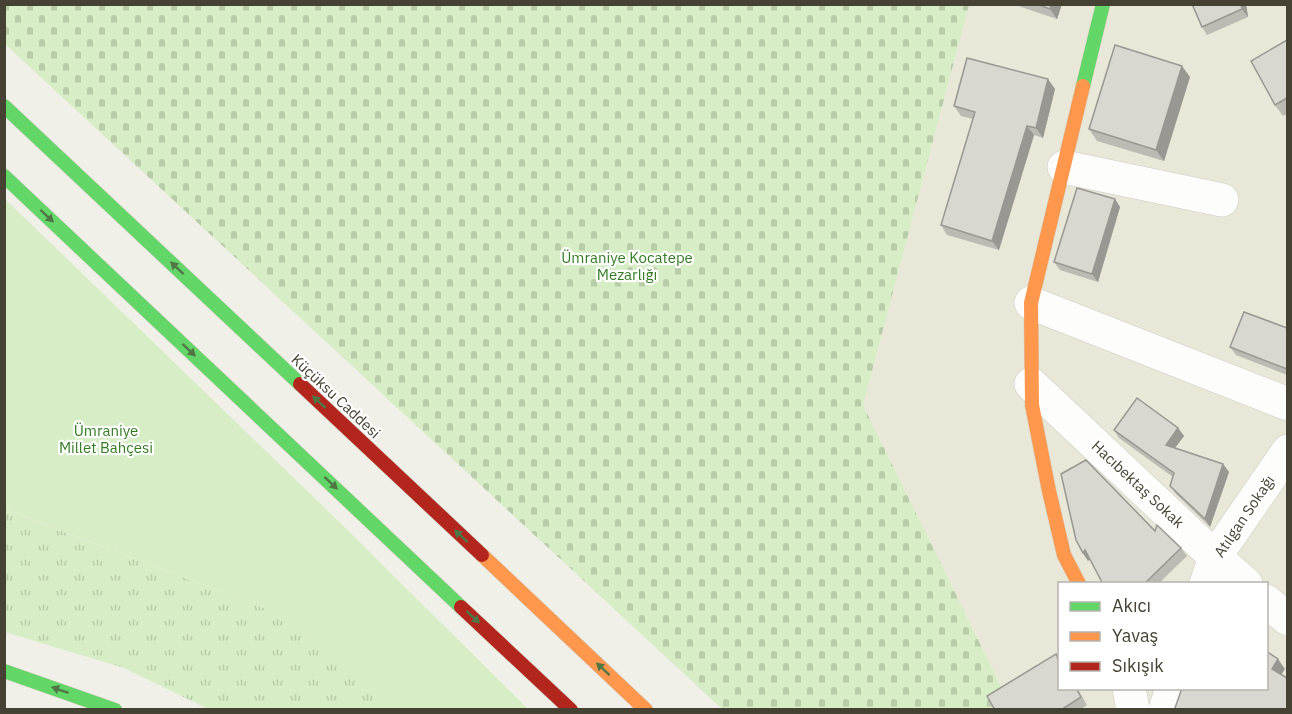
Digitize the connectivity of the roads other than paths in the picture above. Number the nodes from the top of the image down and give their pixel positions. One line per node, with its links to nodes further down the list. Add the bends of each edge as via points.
1 (1102, 4): 3 (main road)
2 (4, 106): 20 (main road, Küçüksu Caddesi, one-way to 2)
3 (1064, 167): 5 (street); 6 (main road)
4 (4, 176): 19 (main road, one-way to 19)
5 (1222, 200)
6 (1031, 303): 7 (main road); 8 (street)
7 (1031, 384): 10 (street, Hacıbektaş Sokak); 11 (main road, via 1064,555)
8 (1287, 404)
9 (1287, 451): 10 (street, Atılgan Sokağı)
10 (1210, 570): 12 (street, Hacıbektaş Sokak)
11 (1078, 582)
12 (1241, 582)
13 (1268, 603): 14 (street)
14 (1287, 619)
15 (4, 671): 18 (main road, one-way to 15)
16 (1128, 690): 21 (street)
17 (1171, 690): 22 (street)
18 (115, 710)
19 (571, 710)
20 (646, 710)
21 (1133, 710)
22 (1166, 710)

